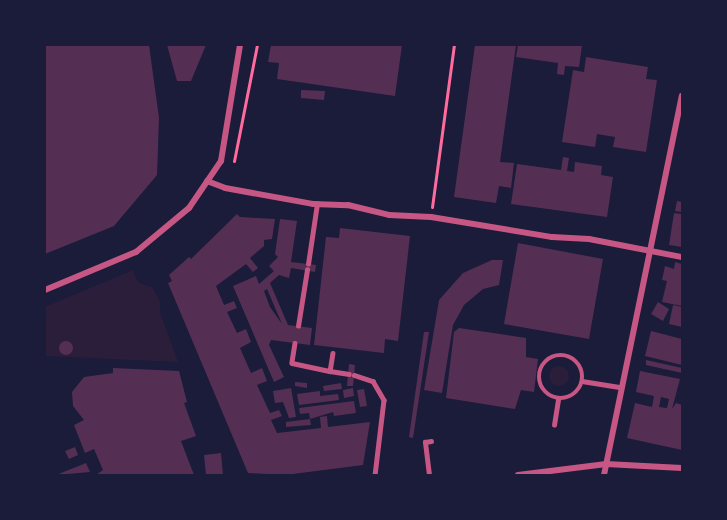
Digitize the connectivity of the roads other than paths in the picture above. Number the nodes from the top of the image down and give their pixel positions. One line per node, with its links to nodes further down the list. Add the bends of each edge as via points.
1 (240, 45): 3 (street, via 221,161)
2 (682, 96): 5 (street)
3 (207, 181): 4 (street, via 225,188); 9 (street, via 189,208 136,252)
4 (316, 204): 5 (street, via 348,205 389,215 431,217); 7 (lane)
5 (650, 250): 6 (street); 15 (street)
6 (682, 258)
7 (308, 264)
8 (307, 270): 10 (lane)
9 (45, 290)
10 (298, 326)
11 (296, 343): 13 (lane, via 292,363)
12 (333, 353): 13 (lane)
13 (330, 371): 21 (lane, via 373,381 384,400)
14 (582, 381): 15 (lane); 16 (lane, via 571,396); 16 (lane, via 582,371 574,359 560,355 547,360 539,380 545,392)
15 (621, 387): 19 (street)
16 (558, 399): 17 (lane)
17 (554, 425)
18 (431, 441): 22 (lane, via 425,442)
19 (606, 464): 20 (street); 23 (street); 24 (street)
20 (682, 468)
21 (375, 475)
22 (429, 475)
23 (518, 475)
24 (604, 475)

